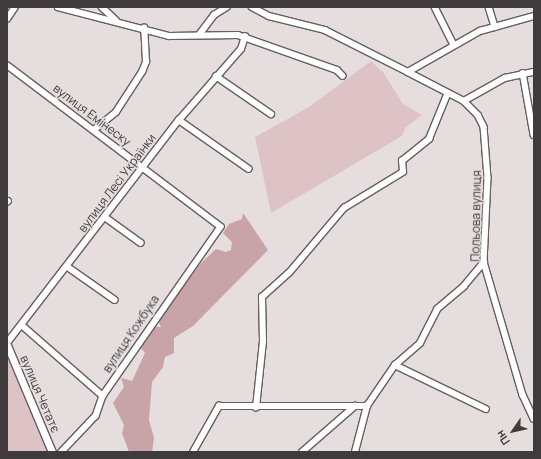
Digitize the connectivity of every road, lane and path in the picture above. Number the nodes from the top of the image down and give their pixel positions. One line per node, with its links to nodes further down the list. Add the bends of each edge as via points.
1 (15, 7): 9 (street)
2 (58, 7): 10 (street)
3 (102, 7): 10 (street)
4 (252, 7): 17 (street, Польова вулиця, via 269,16 325,30)
5 (435, 7): 15 (street)
6 (489, 7): 11 (street)
7 (224, 8): 13 (street)
8 (534, 16): 11 (street)
9 (7, 19)
10 (116, 20): 12 (street)
11 (495, 27): 15 (street)
12 (144, 28): 13 (street, via 169,36); 26 (street, via 146,62 142,72 116,112)
13 (199, 35): 14 (street)
14 (244, 38): 20 (street, вулиця Лесі Українки, via 241,49); 21 (street, via 337,70)
15 (453, 43): 17 (street)
16 (7, 65): 26 (street, вулиця Емінеску)
17 (408, 72): 22 (street, Польова вулиця)
18 (534, 72): 19 (street)
19 (523, 74): 23 (street, via 505,78); 27 (street)
20 (216, 76): 24 (street); 25 (street, вулиця Лесі Українки)
21 (343, 76)
22 (447, 95): 23 (street, Польова вулиця); 42 (street, via 429,139 402,161 404,172 344,208 289,273 262,297 263,341)
23 (464, 101): 33 (street, Польова вулиця, via 478,115 484,128 488,152)
24 (271, 114)
25 (179, 120): 28 (street, вулиця Лесі Українки); 29 (street)
26 (94, 130): 28 (street, вулиця Емінеску)
27 (534, 135)
28 (143, 167): 30 (street, вулиця Лесі Українки); 31 (street, вулиця Емінеску)
29 (249, 168)
30 (105, 217): 32 (street); 34 (street, вулиця Лесі Українки)
31 (220, 227): 39 (street, вулиця Кожбука)
32 (141, 243)
33 (484, 262): 38 (street, via 464,286 436,309 420,343); 44 (street, Польова вулиця, via 523,395)
34 (68, 267): 35 (street); 36 (street, вулиця Лесі Українки)
35 (115, 300)
36 (22, 326): 37 (street, вулиця Лесі Українки); 39 (street)
37 (7, 344): 45 (street, вулиця Четатє)
38 (395, 365): 41 (street); 43 (street)
39 (103, 396): 46 (street, вулиця Кожбука, via 96,416)
40 (355, 406): 41 (street); 42 (street); 48 (street)
41 (367, 406): 49 (street)
42 (256, 408): 47 (street, via 219,406)
43 (486, 408)
44 (534, 419)
45 (52, 452)
46 (62, 452)
47 (192, 452)
48 (302, 452)
49 (355, 452)

